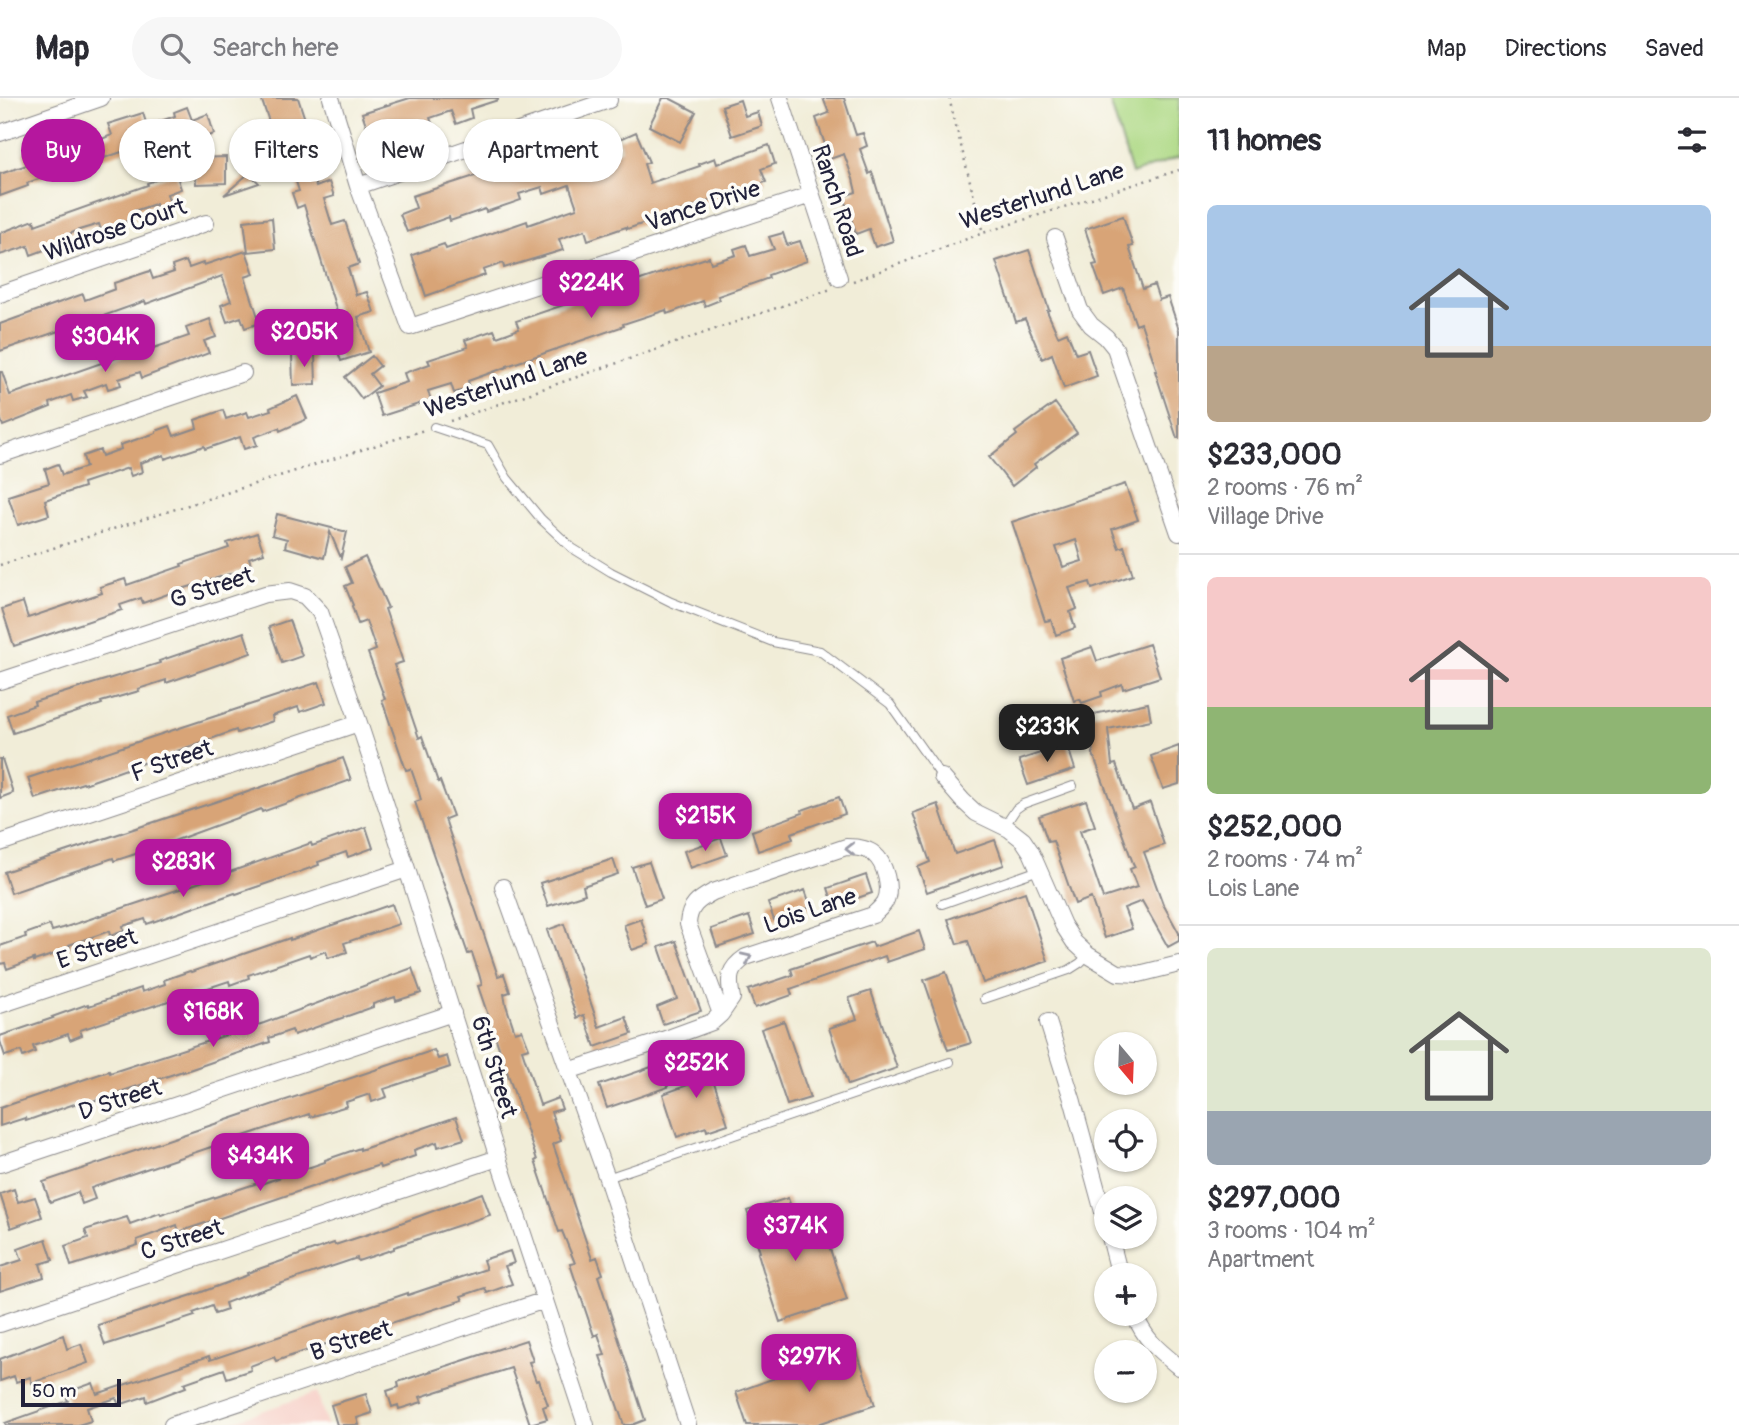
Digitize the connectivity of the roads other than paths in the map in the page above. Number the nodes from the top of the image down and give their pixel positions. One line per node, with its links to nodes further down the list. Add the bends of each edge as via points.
1 (101, 98): 5 (street)
2 (331, 98): 6 (street)
3 (780, 98): 7 (street, Ranch Road)
4 (609, 100): 6 (street)
5 (0, 133)
6 (358, 186): 7 (street, Vance Drive, via 410,327)
7 (811, 195): 10 (street, Ranch Road)
8 (206, 223): 11 (street, Wildrose Court)
9 (1055, 238): 15 (street, via 1080,310 1115,348)
10 (838, 284)
11 (0, 294)
12 (243, 373): 14 (street)
13 (434, 427): 18 (lane, via 488,445 507,478 541,519 572,548 611,572 671,603 773,642 820,651 890,704)
14 (0, 455)
15 (1179, 533)
16 (0, 681): 17 (street, G Street, via 265,594 290,591 305,596 320,612)
17 (359, 723): 21 (street, F Street); 22 (street, 6th Street)
18 (942, 777): 20 (street, via 976,813)
19 (1073, 786): 20 (lane, via 1023,804)
20 (1004, 827): 23 (street, via 1023,840)
21 (0, 843)
22 (407, 869): 29 (street, E Street); 30 (street, 6th Street)
23 (1039, 870): 25 (lane); 26 (street, via 1063,925)
24 (503, 887): 34 (street)
25 (942, 904)
26 (1088, 955): 27 (street, via 1118,973 1139,974); 28 (lane, via 1069,970)
27 (1179, 964)
28 (984, 999)
29 (0, 1005)
30 (453, 1013): 35 (street, 6th Street); 36 (street, D Street)
31 (721, 1013): 31 (street, Lois Lane, one-way to 31, via 733,998 729,982 736,963 873,915 881,907 888,883 873,853 846,847 713,892 693,904 688,924); 34 (street, via 712,1022)
32 (1048, 1022): 38 (street)
33 (950, 1062): 37 (lane)
34 (568, 1071): 37 (street)
35 (498, 1158): 39 (street, 6th Street); 40 (street, C Street)
36 (0, 1164)
37 (607, 1178): 45 (street)
38 (1096, 1186)
39 (545, 1300): 43 (street, B Street); 44 (street, 6th Street)
40 (0, 1325)
41 (1139, 1326): 42 (street, via 1154,1347)
42 (1179, 1367)
43 (172, 1425)
44 (586, 1425)
45 (688, 1425)

